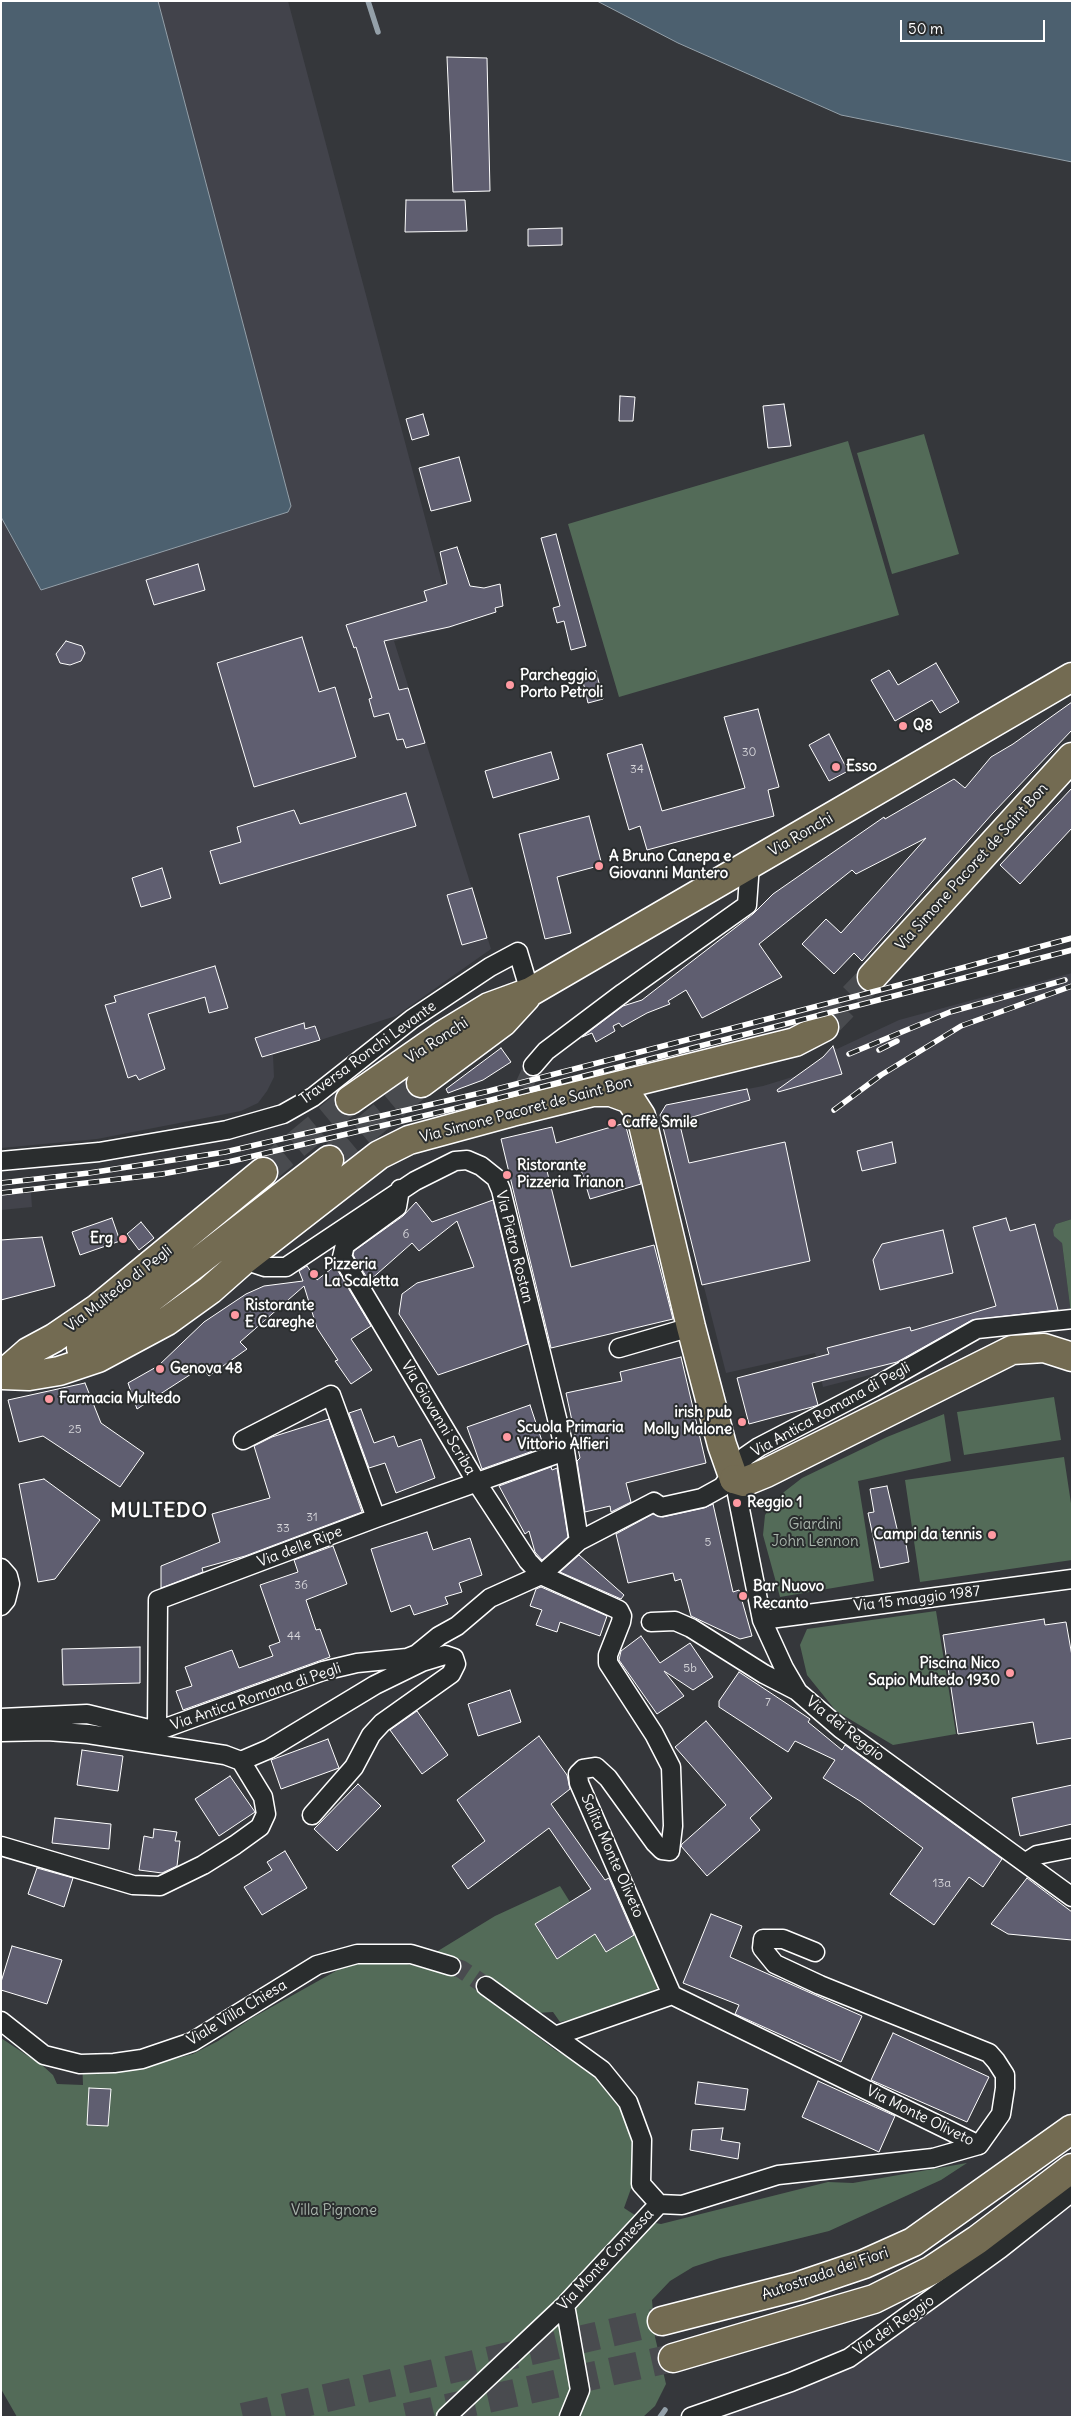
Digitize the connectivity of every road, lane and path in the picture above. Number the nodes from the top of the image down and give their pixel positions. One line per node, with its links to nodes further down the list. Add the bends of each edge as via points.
1 (1071, 678): 3 (main road, Via Ronchi)
2 (1072, 757): 4 (main road, Via Simone Pacoret de Saint Bon)
3 (750, 864): 5 (main road, Via Ronchi); 7 (street, via 748,905 623,993 546,1051)
4 (872, 978)
5 (530, 992): 9 (main road, Via Ronchi, via 503,1022); 11 (main road, Via Ronchi, via 489,1007); 14 (street, Traversa Ronchi Levante, via 518,952 412,1019 313,1097 283,1114 227,1130 99,1152)
6 (824, 1027): 8 (main road, Via Simone Pacoret de Saint Bon, via 795,1042)
7 (534, 1066)
8 (685, 1070): 10 (main road, Via Simone Pacoret de Saint Bon); 12 (main road, via 654,1083 643,1094)
9 (421, 1083)
10 (588, 1092): 12 (main road, via 611,1092 630,1099); 18 (main road, Via Simone Pacoret de Saint Bon, via 409,1140 379,1155)
11 (350, 1100)
12 (641, 1116): 22 (main road)
13 (328, 1160): 19 (main road)
14 (1, 1161)
15 (263, 1172): 17 (main road, Via Multedo di Pegli)
16 (400, 1189): 18 (street, Via Pietro Rostan, via 286,1267 265,1267); 27 (street, Via Pietro Rostan, via 455,1161 467,1160 496,1178); 29 (street, Via Giovanni Scriba, via 397,1207 345,1245 342,1257)
17 (233, 1199): 19 (main road, Via Multedo di Pegli, via 219,1224 179,1261); 25 (main road, Via Multedo di Pegli, via 98,1308 28,1352)
18 (244, 1260): 20 (main road, Via Simone Pacoret de Saint Bon)
19 (179, 1277): 20 (main road, Via Multedo di Pegli, via 183,1284 197,1291); 25 (main road, Via Multedo di Pegli, via 97,1340 64,1356)
20 (210, 1290): 25 (main road, via 167,1321 98,1358 59,1371 29,1376)
21 (1072, 1319): 28 (street, Via Antica Romana di Pegli, via 977,1329 874,1388 759,1447 746,1456)
22 (691, 1327): 23 (street); 28 (main road)
23 (619, 1348)
24 (1072, 1357): 28 (main road, via 1044,1348 1012,1350 766,1473 744,1482)
25 (2, 1375)
26 (243, 1440): 30 (street, via 331,1395)
27 (565, 1451): 29 (street, Via delle Ripe); 31 (street, Via Pietro Rostan)
28 (733, 1477): 31 (street, Via Antica Romana di Pegli, via 702,1498 661,1507 654,1502); 36 (street, Via dei Reggio)
29 (477, 1483): 30 (street, Via delle Ripe); 33 (street, Via Giovanni Scriba, via 528,1561)
30 (376, 1518): 42 (street, Via delle Ripe, via 158,1600)
31 (579, 1541): 33 (street, Via Antica Romana di Pegli)
32 (1, 1568): 35 (street, via 10,1584)
33 (541, 1575): 42 (street, Via Antica Romana di Pegli, via 490,1598 417,1654 323,1671); 53 (street, Salita Monte Oliveto, via 619,1610 622,1622 608,1655 608,1663 654,1734 671,1767 673,1826 670,1852 655,1843 608,1778 596,1767 583,1769 578,1774 592,1814)
34 (1072, 1579): 36 (street, Via 15 maggio 1987)
35 (1, 1606)
36 (762, 1620): 38 (street, Via dei Reggio)
37 (651, 1622): 38 (street, via 675,1621 691,1628)
38 (798, 1692): 48 (street, Via dei Reggio, via 841,1729)
39 (87, 1714): 40 (street, Via Antica Romana di Pegli); 42 (street, Via Antica Romana di Pegli); 43 (street)
40 (1, 1718)
41 (1, 1732): 43 (street)
42 (157, 1732)
43 (88, 1734): 44 (street, via 225,1755)
44 (241, 1761): 45 (street, via 269,1749 375,1685 438,1657 454,1658 456,1664 451,1674 382,1723 371,1735 354,1767); 46 (street, via 263,1797 264,1820 260,1827 227,1850 167,1883 150,1887 133,1885)
45 (312, 1815)
46 (1, 1846)
47 (1072, 1848): 48 (street, via 1037,1855)
48 (1026, 1862): 49 (street, Via dei Reggio)
49 (1072, 1897)
50 (814, 1952): 58 (street, Via Monte Oliveto, via 783,1939 763,1939 762,1948 775,1964 989,2053 996,2061 1005,2075 1001,2114)
51 (451, 1966): 54 (street, Viale Villa Chiesa, via 411,1954 357,1954 317,1965 192,2042 142,2059 114,2063 80,2064 44,2055)
52 (486, 1986): 55 (street)
53 (672, 1995): 55 (street); 58 (street, Via Monte Oliveto)
54 (1, 2021)
55 (555, 2036): 61 (street, via 602,2070 628,2102 642,2140 642,2184)
56 (1072, 2108): 62 (main road)
57 (1072, 2129): 62 (main road, Autostrada dei Fiori)
58 (979, 2145): 61 (street, Via Monte Contessa, via 933,2158 778,2175 682,2205)
59 (1072, 2168): 65 (main road, via 932,2270 874,2299)
60 (1072, 2192): 68 (street, Via dei Reggio, via 985,2260 849,2358)
61 (659, 2204): 63 (street, Via Monte Contessa)
62 (955, 2214): 64 (main road, Autostrada dei Fiori, via 913,2242 864,2264 799,2286)
63 (565, 2305): 66 (street, Via Monte Contessa); 67 (street, via 580,2390)
64 (662, 2322)
65 (672, 2358)
66 (446, 2417)
67 (569, 2417)
68 (691, 2417)

